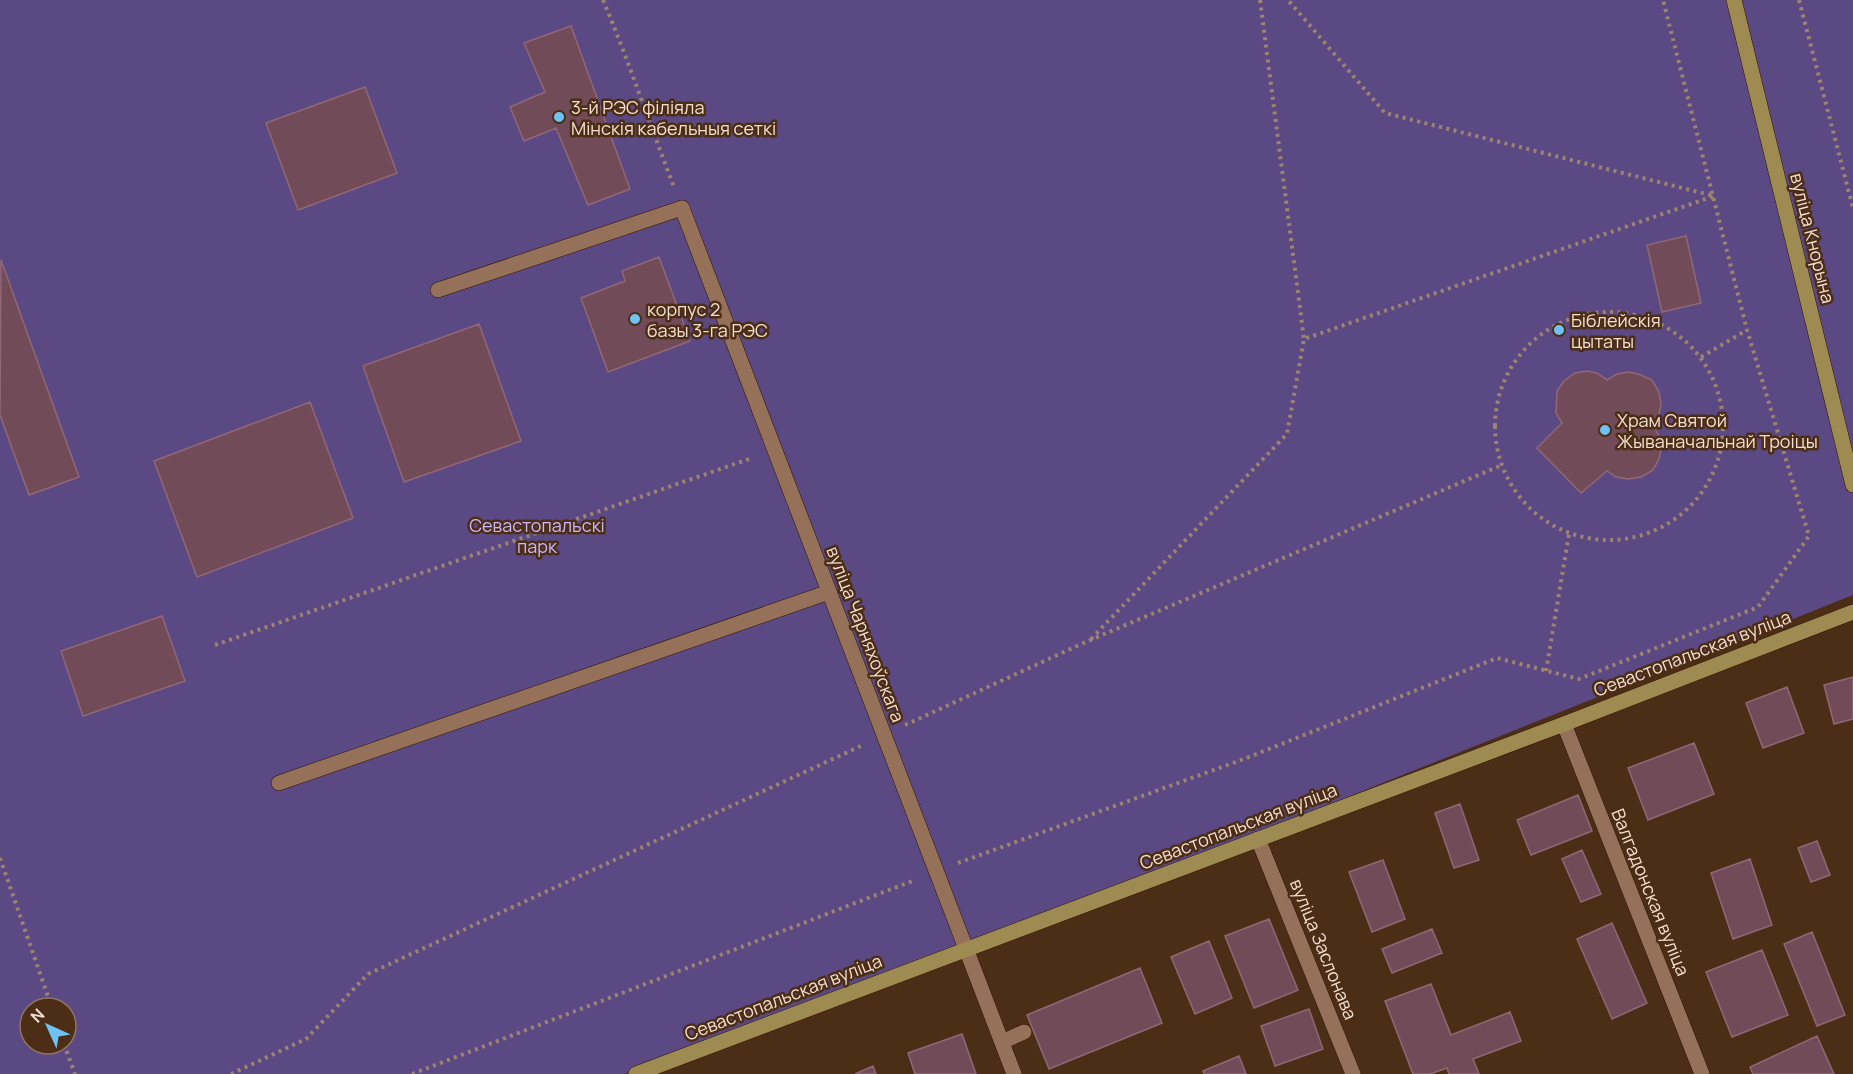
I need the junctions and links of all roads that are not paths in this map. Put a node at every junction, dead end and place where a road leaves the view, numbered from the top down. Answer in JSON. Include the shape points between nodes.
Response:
{"nodes":[{"id":1,"x":1734,"y":0,"type":"edge"},
{"id":2,"x":438,"y":290,"type":"dead end"},
{"id":3,"x":1853,"y":485,"type":"edge"},
{"id":4,"x":829,"y":592,"type":"junction"},
{"id":5,"x":1853,"y":612,"type":"edge"},
{"id":6,"x":1564,"y":724,"type":"junction"},
{"id":7,"x":279,"y":783,"type":"dead end"},
{"id":8,"x":1258,"y":839,"type":"junction"},
{"id":9,"x":965,"y":950,"type":"junction"},
{"id":10,"x":1024,"y":1032,"type":"dead end"},
{"id":11,"x":1002,"y":1042,"type":"junction"},
{"id":12,"x":636,"y":1074,"type":"edge"},
{"id":13,"x":1014,"y":1074,"type":"edge"},
{"id":14,"x":1353,"y":1074,"type":"edge"},
{"id":15,"x":1702,"y":1074,"type":"edge"}],
"edges":[{"from":1,"to":3,"type":"street","name":"вуліца Кнорына"},
{"from":2,"to":4,"type":"street","name":"вуліца Чарняхоўскага","via":[[682,208]]},
{"from":4,"to":7,"type":"street"},
{"from":4,"to":9,"type":"street","name":"вуліца Чарняхоўскага"},
{"from":5,"to":6,"type":"street","name":"Севастопальская вуліца"},
{"from":6,"to":8,"type":"street","name":"Севастопальская вуліца"},
{"from":6,"to":15,"type":"street","name":"Валгадонская вуліца"},
{"from":8,"to":9,"type":"street","name":"Севастопальская вуліца"},
{"from":8,"to":14,"type":"street","name":"вуліца Заслонава"},
{"from":9,"to":11,"type":"street","name":"вуліца Чарняхоўскага"},
{"from":9,"to":12,"type":"street","name":"Севастопальская вуліца"},
{"from":10,"to":11,"type":"street"},
{"from":11,"to":13,"type":"street","name":"вуліца Чарняхоўскага"}]}
